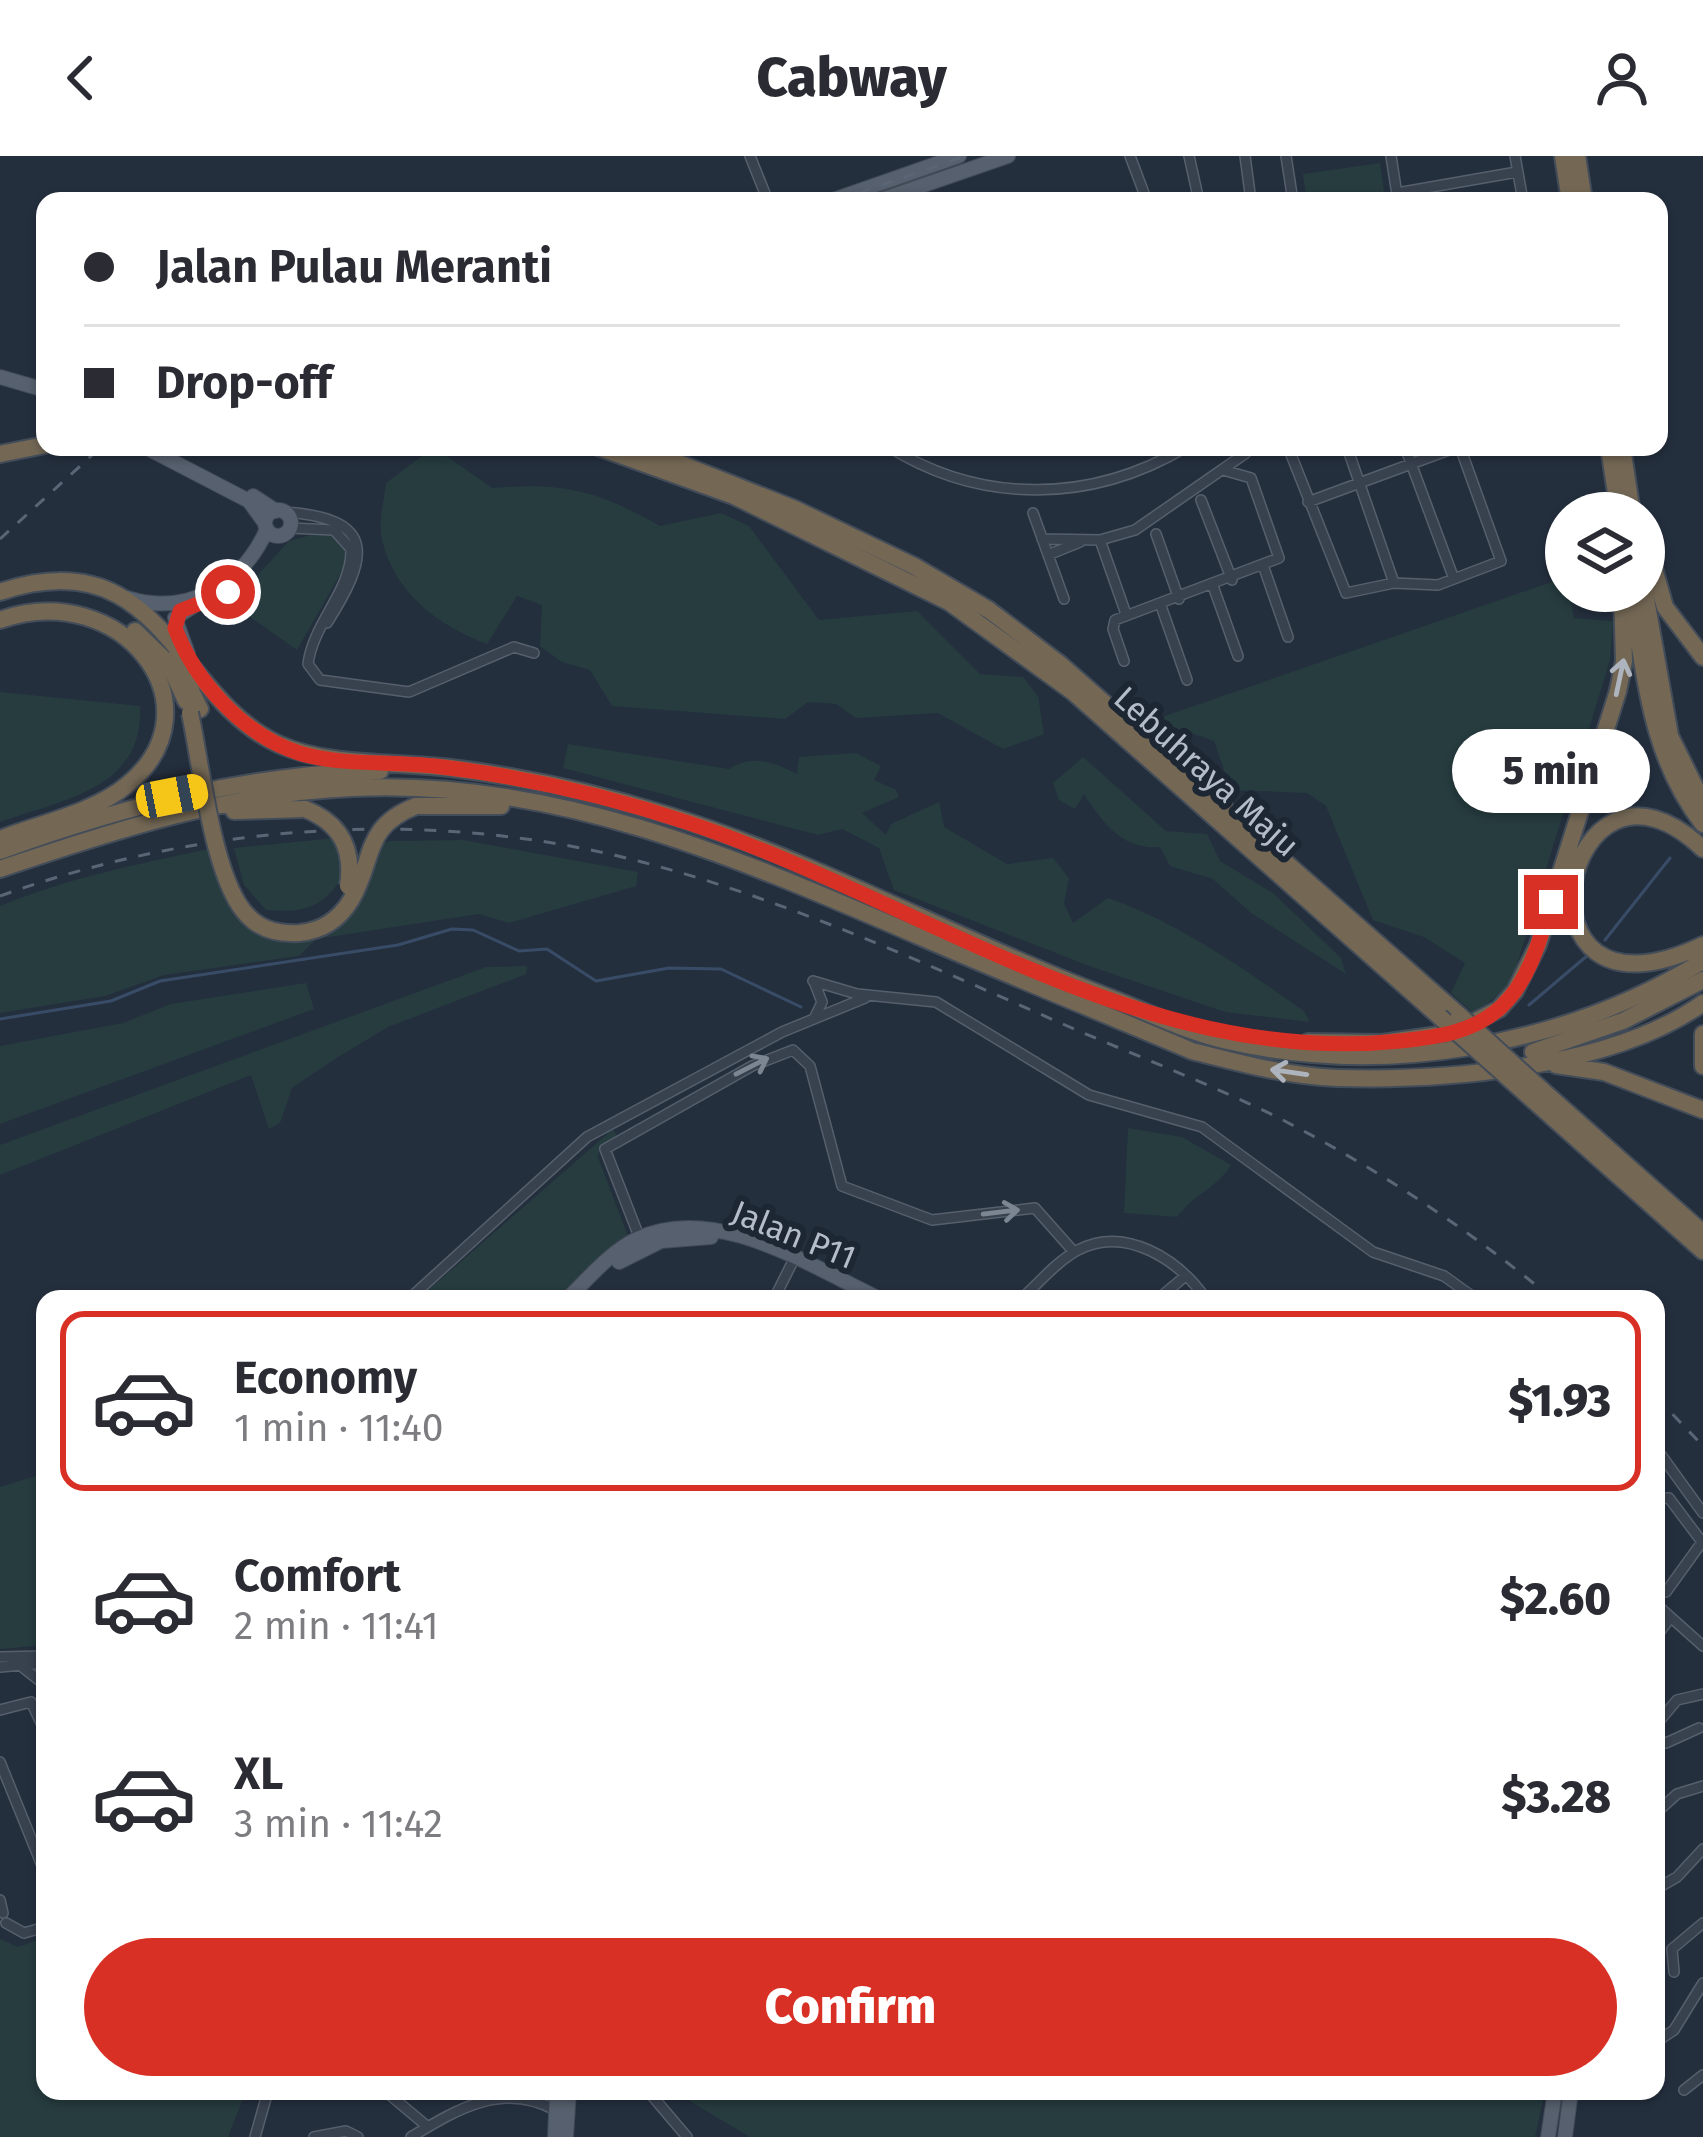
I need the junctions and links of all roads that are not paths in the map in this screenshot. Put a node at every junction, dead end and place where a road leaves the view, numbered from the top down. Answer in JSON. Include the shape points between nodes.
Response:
{"nodes":[{"id":1,"x":750,"y":156,"type":"edge"},
{"id":2,"x":958,"y":156,"type":"edge"},
{"id":3,"x":1008,"y":156,"type":"edge"},
{"id":4,"x":1130,"y":156,"type":"edge"},
{"id":5,"x":1190,"y":156,"type":"edge"},
{"id":6,"x":1244,"y":156,"type":"edge"},
{"id":7,"x":1286,"y":156,"type":"edge"},
{"id":8,"x":1391,"y":156,"type":"edge"},
{"id":9,"x":1515,"y":156,"type":"edge"},
{"id":10,"x":1563,"y":156,"type":"edge"},
{"id":11,"x":1581,"y":156,"type":"edge"},
{"id":12,"x":1517,"y":172,"type":"junction"},
{"id":13,"x":1456,"y":185,"type":"junction"},
{"id":14,"x":764,"y":192,"type":"edge"},
{"id":15,"x":856,"y":192,"type":"edge"},
{"id":16,"x":904,"y":192,"type":"edge"},
{"id":17,"x":1144,"y":192,"type":"edge"},
{"id":18,"x":1196,"y":192,"type":"edge"},
{"id":19,"x":1250,"y":192,"type":"edge"},
{"id":20,"x":1292,"y":192,"type":"edge"},
{"id":21,"x":1396,"y":192,"type":"edge"},
{"id":22,"x":1422,"y":192,"type":"edge"},
{"id":23,"x":1457,"y":192,"type":"edge"},
{"id":24,"x":1521,"y":192,"type":"edge"},
{"id":25,"x":1569,"y":192,"type":"edge"},
{"id":26,"x":1586,"y":192,"type":"edge"},
{"id":27,"x":0,"y":373,"type":"edge"},
{"id":28,"x":36,"y":383,"type":"edge"},
{"id":29,"x":36,"y":436,"type":"edge"},
{"id":30,"x":0,"y":443,"type":"edge"},
{"id":31,"x":36,"y":448,"type":"edge"},
{"id":32,"x":0,"y":454,"type":"edge"},
{"id":33,"x":162,"y":456,"type":"edge"},
{"id":34,"x":172,"y":456,"type":"edge"},
{"id":35,"x":623,"y":456,"type":"edge"},
{"id":36,"x":661,"y":456,"type":"edge"},
{"id":37,"x":907,"y":456,"type":"edge"},
{"id":38,"x":1168,"y":456,"type":"edge"},
{"id":39,"x":1242,"y":456,"type":"edge"},
{"id":40,"x":1291,"y":456,"type":"edge"},
{"id":41,"x":1350,"y":456,"type":"edge"},
{"id":42,"x":1408,"y":456,"type":"edge"},
{"id":43,"x":1432,"y":456,"type":"edge"},
{"id":44,"x":1461,"y":456,"type":"edge"},
{"id":45,"x":1610,"y":456,"type":"edge"},
{"id":46,"x":1623,"y":456,"type":"edge"},
{"id":47,"x":1411,"y":463,"type":"junction"},
{"id":48,"x":1223,"y":470,"type":"junction"},
{"id":49,"x":1360,"y":481,"type":"junction"},
{"id":50,"x":1616,"y":492,"type":"edge"},
{"id":51,"x":1629,"y":492,"type":"edge"},
{"id":52,"x":1202,"y":500,"type":"dead end"},
{"id":53,"x":1309,"y":502,"type":"junction"},
{"id":54,"x":1033,"y":513,"type":"dead end"},
{"id":55,"x":276,"y":523,"type":"junction"},
{"id":56,"x":1156,"y":534,"type":"dead end"},
{"id":57,"x":1042,"y":539,"type":"junction"},
{"id":58,"x":1085,"y":539,"type":"junction"},
{"id":59,"x":1100,"y":541,"type":"junction"},
{"id":60,"x":1048,"y":556,"type":"junction"},
{"id":61,"x":1264,"y":568,"type":"junction"},
{"id":62,"x":1454,"y":579,"type":"junction"},
{"id":63,"x":1232,"y":580,"type":"junction"},
{"id":64,"x":1394,"y":584,"type":"junction"},
{"id":65,"x":1213,"y":586,"type":"junction"},
{"id":66,"x":100,"y":589,"type":"junction"},
{"id":67,"x":0,"y":596,"type":"edge"},
{"id":68,"x":1064,"y":599,"type":"dead end"},
{"id":69,"x":1179,"y":599,"type":"junction"},
{"id":70,"x":1161,"y":606,"type":"junction"},
{"id":71,"x":1665,"y":607,"type":"edge"},
{"id":72,"x":1626,"y":612,"type":"edge"},
{"id":73,"x":1631,"y":612,"type":"edge"},
{"id":74,"x":1648,"y":612,"type":"edge"},
{"id":75,"x":1126,"y":614,"type":"junction"},
{"id":76,"x":0,"y":615,"type":"edge"},
{"id":77,"x":1288,"y":637,"type":"dead end"},
{"id":78,"x":534,"y":653,"type":"dead end"},
{"id":79,"x":1238,"y":656,"type":"dead end"},
{"id":80,"x":1703,"y":657,"type":"edge"},
{"id":81,"x":1124,"y":661,"type":"dead end"},
{"id":82,"x":196,"y":668,"type":"junction"},
{"id":83,"x":1187,"y":680,"type":"dead end"},
{"id":84,"x":195,"y":711,"type":"junction"},
{"id":85,"x":1674,"y":752,"type":"junction"},
{"id":86,"x":458,"y":769,"type":"junction"},
{"id":87,"x":1675,"y":784,"type":"junction"},
{"id":88,"x":1703,"y":787,"type":"edge"},
{"id":89,"x":1703,"y":802,"type":"edge"},
{"id":90,"x":1703,"y":824,"type":"edge"},
{"id":91,"x":639,"y":825,"type":"junction"},
{"id":92,"x":1703,"y":835,"type":"edge"},
{"id":93,"x":102,"y":837,"type":"junction"},
{"id":94,"x":0,"y":839,"type":"edge"},
{"id":95,"x":1703,"y":849,"type":"edge"},
{"id":96,"x":0,"y":851,"type":"edge"},
{"id":97,"x":0,"y":869,"type":"edge"},
{"id":98,"x":1703,"y":947,"type":"edge"},
{"id":99,"x":1703,"y":961,"type":"edge"},
{"id":100,"x":1703,"y":980,"type":"edge"},
{"id":101,"x":837,"y":989,"type":"junction"},
{"id":102,"x":871,"y":995,"type":"junction"},
{"id":103,"x":1703,"y":1004,"type":"edge"},
{"id":104,"x":1449,"y":1016,"type":"junction"},
{"id":105,"x":815,"y":1017,"type":"junction"},
{"id":106,"x":1159,"y":1018,"type":"junction"},
{"id":107,"x":1703,"y":1034,"type":"edge"},
{"id":108,"x":1382,"y":1042,"type":"junction"},
{"id":109,"x":1703,"y":1066,"type":"edge"},
{"id":110,"x":1405,"y":1076,"type":"junction"},
{"id":111,"x":1336,"y":1078,"type":"junction"},
{"id":112,"x":1538,"y":1095,"type":"junction"},
{"id":113,"x":1703,"y":1110,"type":"edge"},
{"id":114,"x":1703,"y":1233,"type":"edge"},
{"id":115,"x":642,"y":1242,"type":"junction"},
{"id":116,"x":1146,"y":1250,"type":"junction"},
{"id":117,"x":1703,"y":1251,"type":"edge"},
{"id":118,"x":1074,"y":1252,"type":"junction"},
{"id":119,"x":792,"y":1263,"type":"junction"},
{"id":120,"x":1183,"y":1278,"type":"junction"},
{"id":121,"x":419,"y":1290,"type":"edge"},
{"id":122,"x":579,"y":1290,"type":"edge"},
{"id":123,"x":588,"y":1290,"type":"edge"},
{"id":124,"x":778,"y":1290,"type":"edge"},
{"id":125,"x":843,"y":1290,"type":"edge"},
{"id":126,"x":858,"y":1290,"type":"edge"},
{"id":127,"x":1031,"y":1290,"type":"edge"},
{"id":128,"x":1169,"y":1290,"type":"edge"},
{"id":129,"x":1194,"y":1290,"type":"edge"},
{"id":130,"x":1196,"y":1290,"type":"edge"},
{"id":131,"x":1463,"y":1290,"type":"edge"},
{"id":132,"x":1665,"y":1460,"type":"edge"},
{"id":133,"x":1665,"y":1498,"type":"edge"},
{"id":134,"x":1703,"y":1513,"type":"edge"},
{"id":135,"x":1666,"y":1592,"type":"dead end"},
{"id":136,"x":1665,"y":1614,"type":"edge"},
{"id":137,"x":1670,"y":1618,"type":"junction"},
{"id":138,"x":1665,"y":1625,"type":"edge"},
{"id":139,"x":1702,"y":1643,"type":"edge"},
{"id":140,"x":36,"y":1660,"type":"edge"},
{"id":141,"x":0,"y":1662,"type":"edge"},
{"id":142,"x":36,"y":1662,"type":"edge"},
{"id":143,"x":20,"y":1666,"type":"junction"},
{"id":144,"x":36,"y":1678,"type":"edge"},
{"id":145,"x":1703,"y":1694,"type":"edge"},
{"id":146,"x":0,"y":1710,"type":"edge"},
{"id":147,"x":36,"y":1712,"type":"edge"},
{"id":148,"x":1665,"y":1715,"type":"edge"},
{"id":149,"x":1700,"y":1728,"type":"dead end"},
{"id":150,"x":1665,"y":1743,"type":"edge"},
{"id":151,"x":0,"y":1762,"type":"edge"},
{"id":152,"x":1703,"y":1786,"type":"edge"},
{"id":153,"x":1665,"y":1806,"type":"edge"},
{"id":154,"x":1703,"y":1849,"type":"edge"},
{"id":155,"x":36,"y":1851,"type":"edge"},
{"id":156,"x":1665,"y":1883,"type":"edge"},
{"id":157,"x":0,"y":1900,"type":"edge"},
{"id":158,"x":2,"y":1918,"type":"edge"},
{"id":159,"x":1703,"y":1923,"type":"edge"},
{"id":160,"x":36,"y":1930,"type":"edge"},
{"id":161,"x":1674,"y":1972,"type":"dead end"},
{"id":162,"x":1703,"y":1983,"type":"edge"},
{"id":163,"x":1665,"y":2036,"type":"edge"},
{"id":164,"x":1703,"y":2075,"type":"edge"},
{"id":165,"x":1684,"y":2090,"type":"dead end"},
{"id":166,"x":265,"y":2100,"type":"edge"},
{"id":167,"x":396,"y":2100,"type":"edge"},
{"id":168,"x":477,"y":2100,"type":"edge"},
{"id":169,"x":486,"y":2100,"type":"edge"},
{"id":170,"x":554,"y":2100,"type":"edge"},
{"id":171,"x":568,"y":2100,"type":"edge"},
{"id":172,"x":655,"y":2100,"type":"edge"},
{"id":173,"x":1554,"y":2100,"type":"edge"},
{"id":174,"x":1570,"y":2100,"type":"edge"},
{"id":175,"x":551,"y":2110,"type":"junction"},
{"id":176,"x":428,"y":2127,"type":"junction"},
{"id":177,"x":682,"y":2135,"type":"edge"},
{"id":178,"x":255,"y":2137,"type":"edge"},
{"id":179,"x":314,"y":2137,"type":"edge"},
{"id":180,"x":358,"y":2137,"type":"edge"},
{"id":181,"x":411,"y":2137,"type":"edge"},
{"id":182,"x":555,"y":2137,"type":"edge"},
{"id":183,"x":566,"y":2137,"type":"edge"},
{"id":184,"x":1548,"y":2137,"type":"edge"},
{"id":185,"x":1565,"y":2137,"type":"edge"}],
"edges":[{"from":1,"to":14,"type":"street"},
{"from":2,"to":15,"type":"main road"},
{"from":3,"to":16,"type":"main road"},
{"from":4,"to":17,"type":"street"},
{"from":5,"to":18,"type":"street"},
{"from":6,"to":19,"type":"street"},
{"from":7,"to":20,"type":"street"},
{"from":8,"to":21,"type":"street"},
{"from":9,"to":12,"type":"street"},
{"from":10,"to":25,"type":"highway"},
{"from":11,"to":26,"type":"highway"},
{"from":12,"to":13,"type":"street"},
{"from":12,"to":24,"type":"street"},
{"from":13,"to":22,"type":"street"},
{"from":13,"to":23,"type":"street"},
{"from":27,"to":28,"type":"main road"},
{"from":29,"to":30,"type":"highway"},
{"from":31,"to":32,"type":"highway"},
{"from":33,"to":55,"type":"main road"},
{"from":34,"to":55,"type":"main road"},
{"from":35,"to":104,"type":"highway","name":"Lebuhraya Maju","via":[[734,496],[949,602],[1073,692]]},
{"from":36,"to":104,"type":"highway","name":"Lebuhraya Maju","via":[[795,509],[989,610],[1060,664]]},
{"from":37,"to":38,"type":"street","via":[[944,475],[1018,492],[1130,475]]},
{"from":39,"to":48,"type":"street"},
{"from":40,"to":53,"type":"street"},
{"from":41,"to":49,"type":"street"},
{"from":42,"to":47,"type":"street"},
{"from":43,"to":47,"type":"street"},
{"from":44,"to":62,"type":"street","via":[[1501,562]]},
{"from":45,"to":50,"type":"highway"},
{"from":46,"to":51,"type":"highway"},
{"from":47,"to":49,"type":"street"},
{"from":47,"to":62,"type":"street"},
{"from":48,"to":59,"type":"street","via":[[1147,524]]},
{"from":48,"to":61,"type":"street","via":[[1251,478],[1280,558]]},
{"from":49,"to":53,"type":"street"},
{"from":49,"to":64,"type":"street"},
{"from":52,"to":63,"type":"street"},
{"from":53,"to":64,"type":"street","via":[[1341,591]]},
{"from":54,"to":57,"type":"street"},
{"from":55,"to":66,"type":"main road","via":[[251,560],[212,591],[155,604]]},
{"from":55,"to":78,"type":"street","via":[[334,530],[351,549],[310,649],[310,673],[320,680],[400,693],[514,647]]},
{"from":55,"to":82,"type":"main road","via":[[237,587],[176,615]]},
{"from":56,"to":69,"type":"street"},
{"from":57,"to":58,"type":"street"},
{"from":57,"to":60,"type":"street"},
{"from":58,"to":59,"type":"street"},
{"from":58,"to":60,"type":"street"},
{"from":59,"to":75,"type":"street"},
{"from":60,"to":68,"type":"street"},
{"from":61,"to":63,"type":"street"},
{"from":61,"to":77,"type":"street"},
{"from":62,"to":64,"type":"street"},
{"from":63,"to":65,"type":"street"},
{"from":65,"to":69,"type":"street"},
{"from":65,"to":79,"type":"street"},
{"from":66,"to":67,"type":"highway","via":[[59,583]]},
{"from":66,"to":82,"type":"highway","via":[[139,608]]},
{"from":67,"to":84,"type":"highway","via":[[59,591],[133,615],[188,674]]},
{"from":69,"to":70,"type":"street"},
{"from":70,"to":75,"type":"street"},
{"from":70,"to":83,"type":"street"},
{"from":71,"to":80,"type":"highway"},
{"from":108,"to":72,"type":"highway","one_way":true,"via":[[1466,1029],[1499,1010],[1527,972],[1618,691]]},
{"from":73,"to":87,"type":"highway","via":[[1656,738]]},
{"from":74,"to":85,"type":"highway"},
{"from":75,"to":81,"type":"street","via":[[1113,626]]},
{"from":76,"to":84,"type":"highway","via":[[68,602],[118,619],[169,664]]},
{"from":76,"to":94,"type":"highway","via":[[60,610],[116,627],[153,668],[162,716],[157,742],[128,784]]},
{"from":82,"to":86,"type":"highway","via":[[242,722],[300,753]]},
{"from":84,"to":91,"type":"highway","bridge":true,"via":[[231,890],[261,927],[293,934],[326,927],[353,897],[370,845],[416,806],[538,808]]},
{"from":84,"to":93,"type":"highway","bridge":true,"via":[[237,882],[256,912],[290,926],[323,918],[349,885],[349,851],[339,831],[305,809],[204,814]]},
{"from":85,"to":88,"type":"highway"},
{"from":85,"to":89,"type":"highway"},
{"from":86,"to":96,"type":"highway","via":[[244,782],[172,796]]},
{"from":86,"to":106,"type":"highway","via":[[563,787],[696,825]]},
{"from":87,"to":90,"type":"highway"},
{"from":87,"to":92,"type":"highway"},
{"from":91,"to":93,"type":"highway","via":[[497,795],[355,788],[203,807]]},
{"from":111,"to":91,"type":"highway","one_way":true,"via":[[1192,1051]]},
{"from":93,"to":97,"type":"highway"},
{"from":95,"to":98,"type":"highway","via":[[1663,821],[1615,824],[1577,859],[1570,894],[1581,932],[1615,960],[1653,965]]},
{"from":98,"to":108,"type":"highway","via":[[1617,995],[1557,1017],[1446,1042]]},
{"from":99,"to":106,"type":"highway","via":[[1550,1029],[1418,1054],[1271,1049]]},
{"from":100,"to":110,"type":"highway","via":[[1586,1036]]},
{"from":101,"to":102,"type":"street"},
{"from":101,"to":105,"type":"street"},
{"from":101,"to":105,"type":"street","via":[[812,981],[822,997]]},
{"from":102,"to":105,"type":"street"},
{"from":102,"to":131,"type":"street","via":[[936,1002],[1089,1095],[1202,1127],[1373,1252]]},
{"from":103,"to":110,"type":"highway","via":[[1625,1043],[1449,1076]]},
{"from":104,"to":112,"type":"highway","name":"Lebuhraya Maju","bridge":true},
{"from":105,"to":121,"type":"street","via":[[587,1137]]},
{"from":106,"to":108,"type":"highway","via":[[1300,1042]]},
{"from":107,"to":109,"type":"highway"},
{"from":110,"to":111,"type":"highway"},
{"from":111,"to":113,"type":"highway","via":[[1434,1086],[1581,1066]]},
{"from":112,"to":114,"type":"highway","name":"Lebuhraya Maju"},
{"from":112,"to":117,"type":"highway","name":"Lebuhraya Maju"},
{"from":115,"to":118,"type":"street","one_way":true,"via":[[603,1152],[793,1050],[810,1066],[842,1186],[932,1220],[1035,1208]]},
{"from":115,"to":119,"type":"main road","name":"Jalan P11","via":[[709,1237]]},
{"from":115,"to":122,"type":"main road"},
{"from":115,"to":123,"type":"main road","name":"Jalan P11"},
{"from":116,"to":118,"type":"street","via":[[1110,1241]]},
{"from":116,"to":120,"type":"street"},
{"from":116,"to":130,"type":"street","via":[[1180,1268]]},
{"from":118,"to":127,"type":"street"},
{"from":119,"to":124,"type":"street"},
{"from":119,"to":125,"type":"main road","name":"Jalan P11"},
{"from":119,"to":126,"type":"main road","name":"Jalan P11"},
{"from":120,"to":128,"type":"street"},
{"from":120,"to":129,"type":"street"},
{"from":132,"to":134,"type":"street"},
{"from":133,"to":135,"type":"street","via":[[1702,1545]]},
{"from":136,"to":137,"type":"street"},
{"from":137,"to":138,"type":"street"},
{"from":137,"to":139,"type":"street"},
{"from":140,"to":141,"type":"street"},
{"from":141,"to":143,"type":"street"},
{"from":142,"to":143,"type":"street"},
{"from":143,"to":144,"type":"street"},
{"from":145,"to":148,"type":"street","via":[[1678,1700]]},
{"from":146,"to":147,"type":"street","via":[[31,1702]]},
{"from":149,"to":150,"type":"street"},
{"from":151,"to":155,"type":"street"},
{"from":152,"to":153,"type":"street"},
{"from":154,"to":156,"type":"street"},
{"from":157,"to":158,"type":"street"},
{"from":158,"to":160,"type":"street","via":[[24,1933]]},
{"from":159,"to":161,"type":"street","via":[[1672,1949]]},
{"from":162,"to":163,"type":"street"},
{"from":164,"to":165,"type":"street"},
{"from":166,"to":178,"type":"street"},
{"from":167,"to":176,"type":"street"},
{"from":168,"to":176,"type":"street"},
{"from":169,"to":175,"type":"street"},
{"from":170,"to":175,"type":"main road"},
{"from":171,"to":183,"type":"main road"},
{"from":172,"to":177,"type":"street"},
{"from":173,"to":184,"type":"main road"},
{"from":174,"to":185,"type":"main road"},
{"from":175,"to":182,"type":"main road"},
{"from":176,"to":181,"type":"street"},
{"from":179,"to":180,"type":"street"}]}
